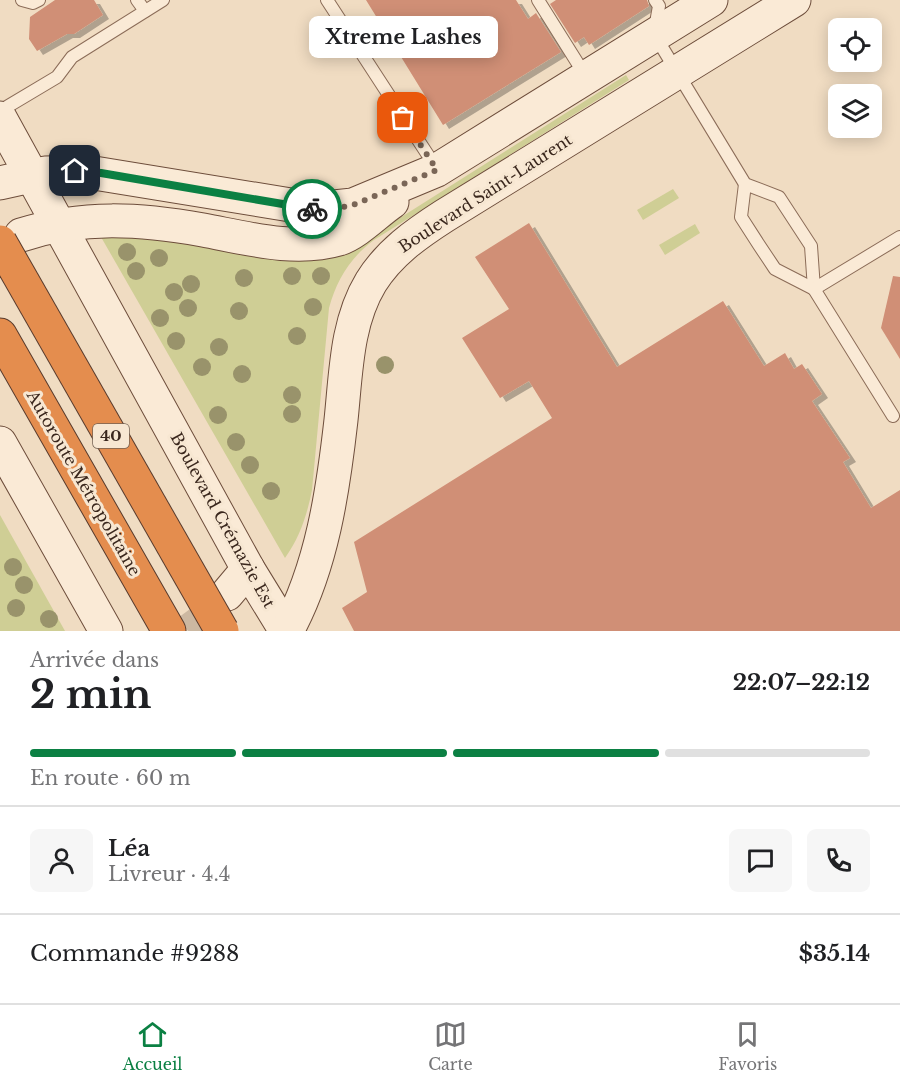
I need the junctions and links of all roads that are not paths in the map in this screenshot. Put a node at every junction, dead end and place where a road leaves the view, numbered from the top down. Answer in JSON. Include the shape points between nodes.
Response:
{"nodes":[{"id":1,"x":22,"y":0,"type":"edge"},
{"id":2,"x":39,"y":0,"type":"edge"},
{"id":3,"x":138,"y":0,"type":"edge"},
{"id":4,"x":163,"y":0,"type":"edge"},
{"id":5,"x":327,"y":0,"type":"edge"},
{"id":6,"x":538,"y":0,"type":"edge"},
{"id":7,"x":656,"y":0,"type":"edge"},
{"id":8,"x":711,"y":0,"type":"edge"},
{"id":9,"x":794,"y":0,"type":"edge"},
{"id":10,"x":145,"y":11,"type":"junction"},
{"id":11,"x":654,"y":34,"type":"junction"},
{"id":12,"x":678,"y":72,"type":"junction"},
{"id":13,"x":586,"y":77,"type":"junction"},
{"id":14,"x":0,"y":111,"type":"edge"},
{"id":15,"x":0,"y":118,"type":"edge"},
{"id":16,"x":437,"y":170,"type":"junction"},
{"id":17,"x":31,"y":175,"type":"junction"},
{"id":18,"x":0,"y":183,"type":"edge"},
{"id":19,"x":745,"y":184,"type":"junction"},
{"id":20,"x":57,"y":225,"type":"junction"},
{"id":21,"x":900,"y":237,"type":"edge"},
{"id":22,"x":11,"y":238,"type":"edge"},
{"id":23,"x":814,"y":289,"type":"junction"},
{"id":24,"x":0,"y":335,"type":"edge"},
{"id":25,"x":893,"y":416,"type":"dead end"},
{"id":26,"x":0,"y":443,"type":"edge"},
{"id":27,"x":248,"y":569,"type":"junction"},
{"id":28,"x":227,"y":594,"type":"tunnel mouth"},
{"id":29,"x":106,"y":631,"type":"edge"},
{"id":30,"x":169,"y":631,"type":"edge"},
{"id":31,"x":222,"y":631,"type":"edge"},
{"id":32,"x":286,"y":631,"type":"edge"}],
"edges":[{"from":1,"to":2,"type":"lane"},
{"from":3,"to":10,"type":"lane"},
{"from":4,"to":10,"type":"lane"},
{"from":5,"to":16,"type":"lane"},
{"from":6,"to":13,"type":"lane"},
{"from":7,"to":11,"type":"lane","via":[[659,6]]},
{"from":8,"to":11,"type":"main road"},
{"from":9,"to":12,"type":"main road","name":"Boulevard Saint-Laurent"},
{"from":10,"to":14,"type":"lane","via":[[72,57],[57,77]]},
{"from":11,"to":12,"type":"lane"},
{"from":11,"to":13,"type":"main road"},
{"from":12,"to":19,"type":"lane"},
{"from":12,"to":32,"type":"main road","name":"Boulevard Saint-Laurent","via":[[415,235],[381,266],[354,322],[327,510],[313,572]]},
{"from":13,"to":16,"type":"main road"},
{"from":15,"to":17,"type":"main road","name":"Boulevard Crémazie Est"},
{"from":16,"to":17,"type":"main road","via":[[372,199],[324,210],[101,173]]},
{"from":16,"to":20,"type":"main road","via":[[342,238],[328,241],[271,242],[118,219]]},
{"from":17,"to":18,"type":"main road"},
{"from":17,"to":20,"type":"main road","name":"Boulevard Crémazie Est"},
{"from":19,"to":23,"type":"lane","via":[[779,197],[788,210],[811,246]]},
{"from":19,"to":23,"type":"lane","via":[[741,217],[759,245],[775,269]]},
{"from":20,"to":22,"type":"main road"},
{"from":20,"to":27,"type":"main road","name":"Boulevard Crémazie Est"},
{"from":21,"to":23,"type":"lane"},
{"from":22,"to":31,"type":"highway","number":"40","bridge":true},
{"from":23,"to":25,"type":"lane"},
{"from":24,"to":30,"type":"highway","name":"Autoroute Métropolitaine"},
{"from":26,"to":29,"type":"main road"},
{"from":27,"to":28,"type":"main road"},
{"from":27,"to":32,"type":"main road","name":"Boulevard Crémazie Est"}]}
